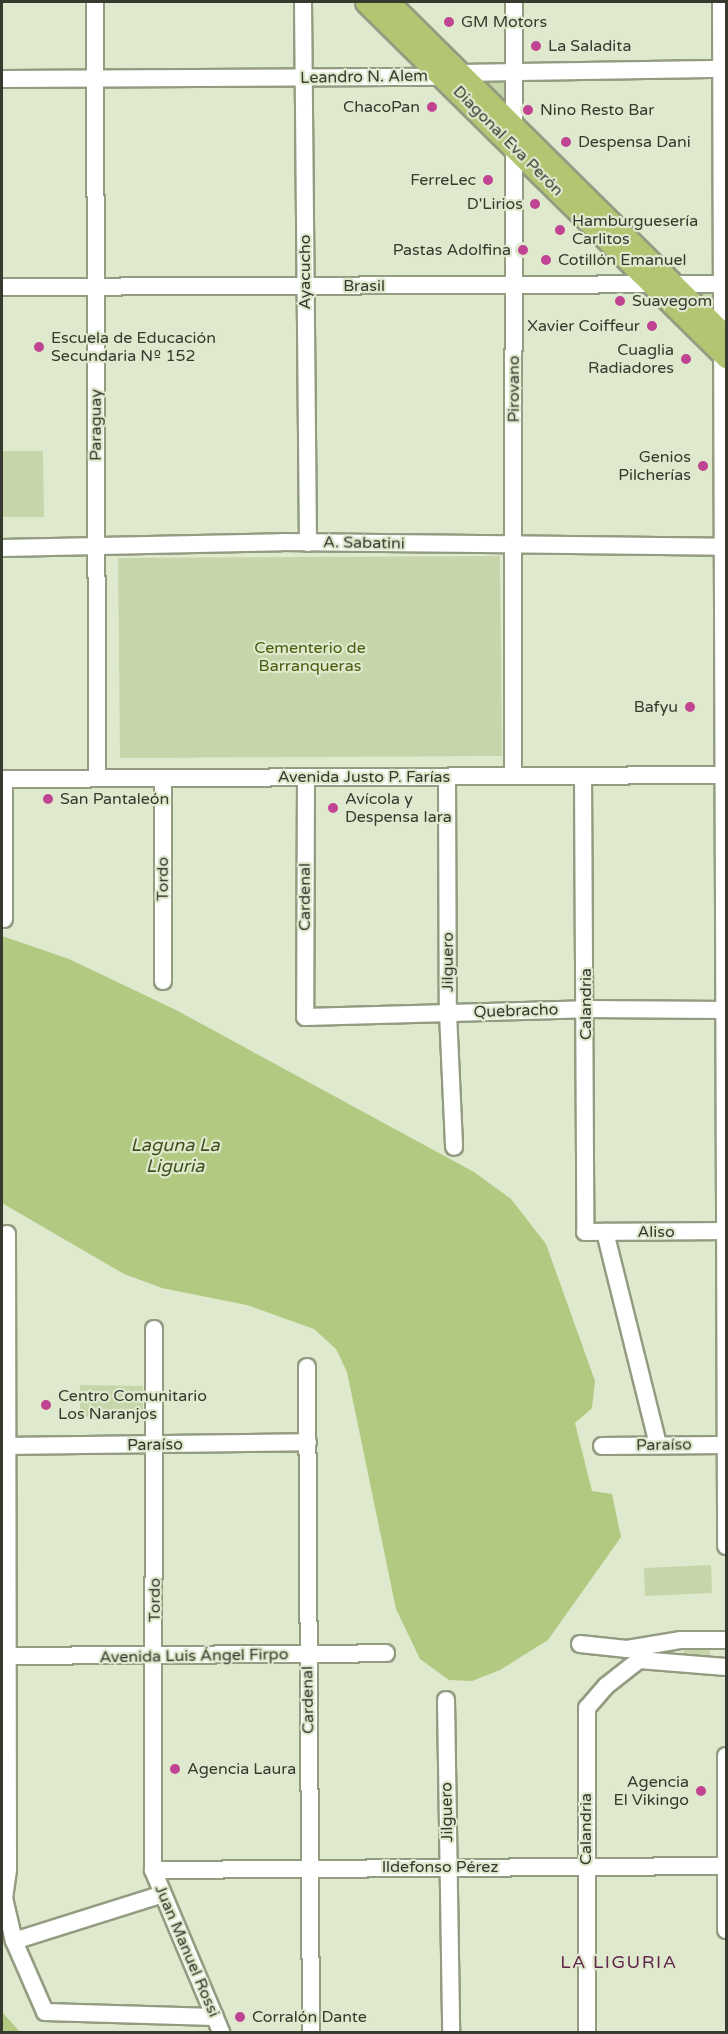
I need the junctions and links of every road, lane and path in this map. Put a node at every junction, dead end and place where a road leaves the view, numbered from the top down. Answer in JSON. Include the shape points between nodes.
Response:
{"nodes":[{"id":1,"x":95,"y":2,"type":"edge"},
{"id":2,"x":303,"y":2,"type":"edge"},
{"id":3,"x":366,"y":2,"type":"edge"},
{"id":4,"x":388,"y":2,"type":"edge"},
{"id":5,"x":514,"y":2,"type":"edge"},
{"id":6,"x":721,"y":2,"type":"edge"},
{"id":7,"x":724,"y":69,"type":"edge"},
{"id":8,"x":514,"y":72,"type":"junction"},
{"id":9,"x":452,"y":75,"type":"junction"},
{"id":10,"x":305,"y":78,"type":"junction"},
{"id":11,"x":95,"y":79,"type":"junction"},
{"id":12,"x":2,"y":80,"type":"edge"},
{"id":13,"x":513,"y":123,"type":"junction"},
{"id":14,"x":512,"y":146,"type":"junction"},
{"id":15,"x":724,"y":284,"type":"edge"},
{"id":16,"x":514,"y":285,"type":"junction"},
{"id":17,"x":664,"y":285,"type":"junction"},
{"id":18,"x":96,"y":286,"type":"junction"},
{"id":19,"x":305,"y":286,"type":"junction"},
{"id":20,"x":2,"y":287,"type":"edge"},
{"id":21,"x":725,"y":345,"type":"edge"},
{"id":22,"x":308,"y":543,"type":"junction"},
{"id":23,"x":513,"y":545,"type":"junction"},
{"id":24,"x":96,"y":546,"type":"junction"},
{"id":25,"x":725,"y":547,"type":"edge"},
{"id":26,"x":2,"y":548,"type":"edge"},
{"id":27,"x":726,"y":775,"type":"edge"},
{"id":28,"x":513,"y":776,"type":"junction"},
{"id":29,"x":583,"y":776,"type":"junction"},
{"id":30,"x":97,"y":777,"type":"junction"},
{"id":31,"x":306,"y":777,"type":"junction"},
{"id":32,"x":447,"y":777,"type":"junction"},
{"id":33,"x":163,"y":778,"type":"junction"},
{"id":34,"x":3,"y":779,"type":"edge"},
{"id":35,"x":4,"y":920,"type":"dead end"},
{"id":36,"x":163,"y":981,"type":"dead end"},
{"id":37,"x":586,"y":1009,"type":"junction"},
{"id":38,"x":725,"y":1010,"type":"edge"},
{"id":39,"x":448,"y":1013,"type":"junction"},
{"id":40,"x":305,"y":1017,"type":"joint"},
{"id":41,"x":454,"y":1147,"type":"dead end"},
{"id":42,"x":585,"y":1232,"type":"joint"},
{"id":43,"x":605,"y":1232,"type":"junction"},
{"id":44,"x":725,"y":1232,"type":"edge"},
{"id":45,"x":7,"y":1234,"type":"dead end"},
{"id":46,"x":154,"y":1329,"type":"dead end"},
{"id":47,"x":307,"y":1367,"type":"dead end"},
{"id":48,"x":308,"y":1442,"type":"junction"},
{"id":49,"x":155,"y":1445,"type":"junction"},
{"id":50,"x":658,"y":1445,"type":"junction"},
{"id":51,"x":726,"y":1445,"type":"edge"},
{"id":52,"x":5,"y":1446,"type":"edge"},
{"id":53,"x":602,"y":1446,"type":"dead end"},
{"id":54,"x":726,"y":1546,"type":"edge"},
{"id":55,"x":726,"y":1640,"type":"edge"},
{"id":56,"x":580,"y":1644,"type":"dead end"},
{"id":57,"x":386,"y":1653,"type":"dead end"},
{"id":58,"x":308,"y":1654,"type":"junction"},
{"id":59,"x":639,"y":1654,"type":"junction"},
{"id":60,"x":4,"y":1656,"type":"edge"},
{"id":61,"x":155,"y":1657,"type":"junction"},
{"id":62,"x":726,"y":1667,"type":"edge"},
{"id":63,"x":446,"y":1700,"type":"dead end"},
{"id":64,"x":726,"y":1756,"type":"edge"},
{"id":65,"x":726,"y":1866,"type":"edge"},
{"id":66,"x":310,"y":1867,"type":"junction"},
{"id":67,"x":448,"y":1867,"type":"junction"},
{"id":68,"x":586,"y":1868,"type":"junction"},
{"id":69,"x":153,"y":1870,"type":"junction"},
{"id":70,"x":160,"y":1895,"type":"junction"},
{"id":71,"x":726,"y":1930,"type":"edge"},
{"id":72,"x":14,"y":1941,"type":"junction"},
{"id":73,"x":218,"y":2025,"type":"edge"},
{"id":74,"x":311,"y":2032,"type":"edge"},
{"id":75,"x":451,"y":2032,"type":"edge"},
{"id":76,"x":587,"y":2032,"type":"edge"}],
"edges":[{"from":1,"to":11,"type":"street","name":"Paraguay"},
{"from":2,"to":10,"type":"street","name":"Ayacucho"},
{"from":3,"to":9,"type":"main road","name":"Diagonal Eva Perón"},
{"from":4,"to":9,"type":"main road","name":"Diagonal Eva Perón"},
{"from":5,"to":8,"type":"street","name":"Pirovano"},
{"from":6,"to":7,"type":"street"},
{"from":7,"to":8,"type":"street","name":"Leandro N. Alem"},
{"from":7,"to":15,"type":"street"},
{"from":8,"to":9,"type":"street","name":"Leandro N. Alem"},
{"from":8,"to":13,"type":"street","name":"Pirovano"},
{"from":9,"to":10,"type":"street","name":"Leandro N. Alem"},
{"from":9,"to":13,"type":"main road","name":"Diagonal Eva Perón"},
{"from":9,"to":14,"type":"main road","name":"Diagonal Eva Perón"},
{"from":10,"to":11,"type":"street","name":"Leandro N. Alem"},
{"from":10,"to":19,"type":"street","name":"Ayacucho"},
{"from":11,"to":12,"type":"street","name":"Leandro N. Alem"},
{"from":11,"to":18,"type":"street","name":"Paraguay"},
{"from":13,"to":14,"type":"street","name":"Pirovano"},
{"from":13,"to":17,"type":"main road","name":"Diagonal Eva Perón"},
{"from":14,"to":16,"type":"street","name":"Pirovano"},
{"from":14,"to":17,"type":"main road","name":"Diagonal Eva Perón"},
{"from":15,"to":17,"type":"street","name":"Brasil"},
{"from":15,"to":21,"type":"street"},
{"from":16,"to":17,"type":"street","name":"Brasil"},
{"from":16,"to":19,"type":"street","name":"Brasil"},
{"from":16,"to":23,"type":"street","name":"Pirovano"},
{"from":17,"to":21,"type":"main road","name":"Diagonal Eva Perón"},
{"from":18,"to":19,"type":"street","name":"Brasil"},
{"from":18,"to":20,"type":"street","name":"Brasil"},
{"from":18,"to":24,"type":"street","name":"Paraguay"},
{"from":19,"to":22,"type":"street","name":"Ayacucho"},
{"from":21,"to":25,"type":"street"},
{"from":22,"to":23,"type":"street","name":"A. Sabatini"},
{"from":22,"to":24,"type":"street","name":"A. Sabatini"},
{"from":23,"to":25,"type":"street","name":"A. Sabatini"},
{"from":23,"to":28,"type":"street","name":"Pirovano"},
{"from":24,"to":26,"type":"street","name":"A. Sabatini"},
{"from":24,"to":30,"type":"street","name":"Paraguay"},
{"from":25,"to":27,"type":"street"},
{"from":27,"to":29,"type":"street","name":"Avenida Justo P. Farías"},
{"from":27,"to":38,"type":"street"},
{"from":28,"to":29,"type":"street","name":"Avenida Justo P. Farías"},
{"from":28,"to":32,"type":"street","name":"Avenida Justo P. Farías"},
{"from":29,"to":37,"type":"street","name":"Calandria"},
{"from":30,"to":33,"type":"street","name":"Avenida Justo P. Farías"},
{"from":30,"to":34,"type":"street","name":"Avenida Justo P. Farías"},
{"from":31,"to":32,"type":"street","name":"Avenida Justo P. Farías"},
{"from":31,"to":33,"type":"street","name":"Avenida Justo P. Farías"},
{"from":31,"to":40,"type":"street","name":"Cardenal"},
{"from":32,"to":39,"type":"street","name":"Jilguero"},
{"from":33,"to":36,"type":"street","name":"Tordo"},
{"from":34,"to":35,"type":"street"},
{"from":37,"to":38,"type":"street","name":"Quebracho"},
{"from":37,"to":39,"type":"street","name":"Quebracho"},
{"from":37,"to":42,"type":"street","name":"Calandria"},
{"from":38,"to":44,"type":"street"},
{"from":39,"to":40,"type":"street","name":"Quebracho"},
{"from":39,"to":41,"type":"street","name":"Jilguero"},
{"from":42,"to":43,"type":"street","name":"Aliso"},
{"from":43,"to":44,"type":"street","name":"Aliso"},
{"from":43,"to":50,"type":"street"},
{"from":44,"to":51,"type":"street"},
{"from":45,"to":52,"type":"street"},
{"from":46,"to":49,"type":"street","name":"Tordo"},
{"from":47,"to":48,"type":"street","name":"Cardenal"},
{"from":48,"to":49,"type":"street","name":"Paraíso"},
{"from":48,"to":58,"type":"street","name":"Cardenal"},
{"from":49,"to":52,"type":"street","name":"Paraíso"},
{"from":49,"to":61,"type":"street","name":"Tordo"},
{"from":50,"to":51,"type":"street","name":"Paraíso"},
{"from":50,"to":53,"type":"street","name":"Paraíso"},
{"from":51,"to":54,"type":"street"},
{"from":52,"to":60,"type":"street"},
{"from":55,"to":59,"type":"street","via":[[681,1640]]},
{"from":56,"to":59,"type":"street"},
{"from":57,"to":58,"type":"street","name":"Avenida Luis Ángel Firpo"},
{"from":58,"to":61,"type":"street","name":"Avenida Luis Ángel Firpo"},
{"from":58,"to":66,"type":"street","name":"Cardenal"},
{"from":59,"to":62,"type":"street"},
{"from":59,"to":68,"type":"street","name":"Calandria","via":[[587,1708]]},
{"from":60,"to":61,"type":"street","name":"Avenida Luis Ángel Firpo"},
{"from":60,"to":72,"type":"street","via":[[8,1870],[4,1898]]},
{"from":61,"to":69,"type":"street","name":"Tordo","via":[[151,1676]]},
{"from":63,"to":67,"type":"street","name":"Jilguero"},
{"from":64,"to":65,"type":"street"},
{"from":65,"to":68,"type":"street","name":"Ildefonso Pérez"},
{"from":65,"to":71,"type":"street"},
{"from":66,"to":67,"type":"street","name":"Ildefonso Pérez"},
{"from":66,"to":69,"type":"street","name":"Ildefonso Pérez"},
{"from":66,"to":74,"type":"street","name":"Cardenal"},
{"from":67,"to":68,"type":"street","name":"Ildefonso Pérez"},
{"from":67,"to":75,"type":"street","name":"Jilguero"},
{"from":68,"to":76,"type":"street","name":"Calandria"},
{"from":69,"to":70,"type":"street","name":"Juan Manuel Rossi"},
{"from":70,"to":72,"type":"street"},
{"from":70,"to":73,"type":"street","name":"Juan Manuel Rossi"},
{"from":72,"to":73,"type":"street","via":[[45,2012]]}]}
